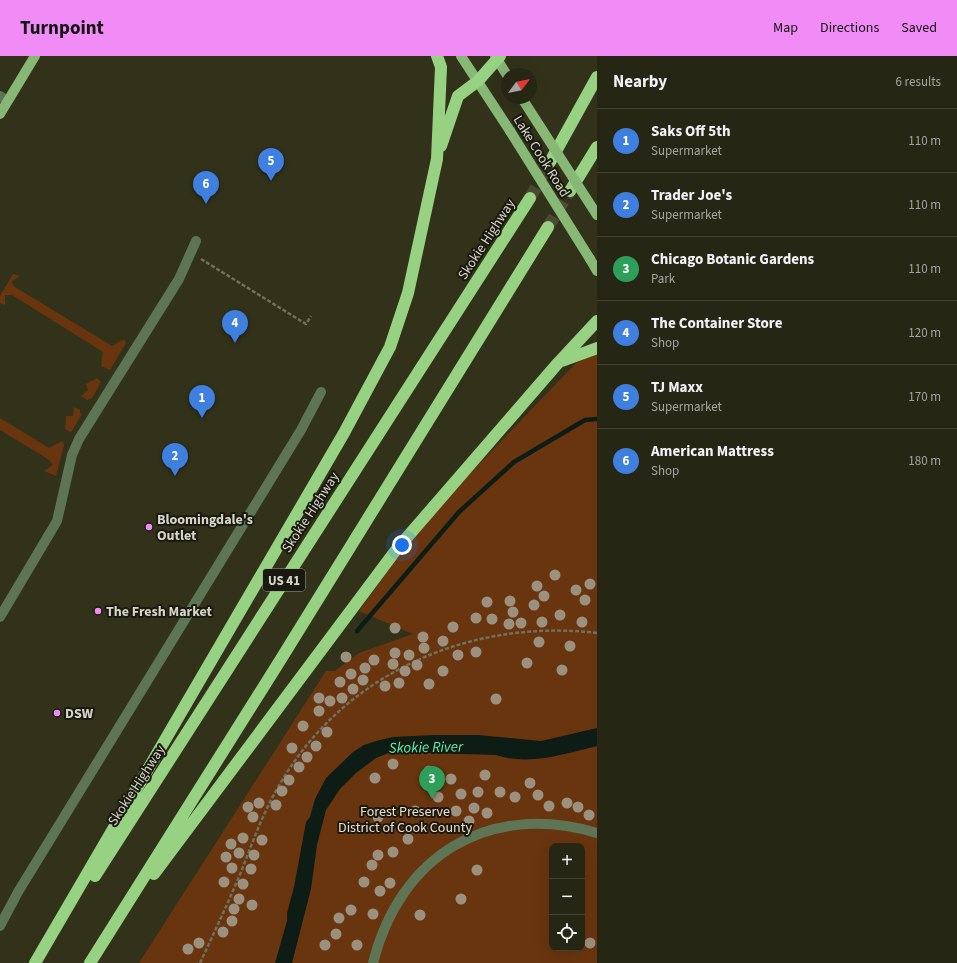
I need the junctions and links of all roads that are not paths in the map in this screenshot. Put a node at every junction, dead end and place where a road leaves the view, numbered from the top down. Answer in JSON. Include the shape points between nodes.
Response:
{"nodes":[{"id":1,"x":35,"y":56,"type":"edge"},
{"id":2,"x":437,"y":56,"type":"edge"},
{"id":3,"x":461,"y":56,"type":"edge"},
{"id":4,"x":498,"y":57,"type":"edge"},
{"id":5,"x":504,"y":68,"type":"edge"},
{"id":6,"x":597,"y":77,"type":"edge"},
{"id":7,"x":478,"y":81,"type":"junction"},
{"id":8,"x":4,"y":99,"type":"edge"},
{"id":9,"x":525,"y":104,"type":"edge"},
{"id":10,"x":0,"y":114,"type":"edge"},
{"id":11,"x":597,"y":147,"type":"edge"},
{"id":12,"x":437,"y":159,"type":"junction"},
{"id":13,"x":550,"y":162,"type":"tunnel mouth"},
{"id":14,"x":570,"y":191,"type":"tunnel mouth"},
{"id":15,"x":530,"y":198,"type":"tunnel mouth"},
{"id":16,"x":597,"y":215,"type":"edge"},
{"id":17,"x":548,"y":227,"type":"tunnel mouth"},
{"id":18,"x":196,"y":241,"type":"dead end"},
{"id":19,"x":597,"y":271,"type":"edge"},
{"id":20,"x":597,"y":321,"type":"edge"},
{"id":21,"x":597,"y":348,"type":"edge"},
{"id":22,"x":558,"y":363,"type":"junction"},
{"id":23,"x":321,"y":392,"type":"dead end"},
{"id":24,"x":0,"y":617,"type":"edge"},
{"id":25,"x":597,"y":833,"type":"edge"},
{"id":26,"x":0,"y":926,"type":"edge"},
{"id":27,"x":100,"y":948,"type":"junction"},
{"id":28,"x":35,"y":963,"type":"edge"},
{"id":29,"x":39,"y":963,"type":"edge"},
{"id":30,"x":90,"y":963,"type":"edge"},
{"id":31,"x":373,"y":963,"type":"edge"}],
"edges":[{"from":1,"to":8,"type":"main road"},
{"from":2,"to":12,"type":"highway","via":[[441,67]]},
{"from":3,"to":7,"type":"main road","name":"Lake Cook Road"},
{"from":4,"to":5,"type":"main road"},
{"from":4,"to":7,"type":"highway"},
{"from":6,"to":13,"type":"highway"},
{"from":7,"to":12,"type":"highway","via":[[458,96]]},
{"from":7,"to":19,"type":"main road","name":"Lake Cook Road","bridge":true},
{"from":8,"to":10,"type":"main road"},
{"from":9,"to":16,"type":"main road","name":"Lake Cook Road","bridge":true},
{"from":11,"to":14,"type":"highway"},
{"from":12,"to":28,"type":"highway","via":[[408,293],[390,347],[344,433]]},
{"from":15,"to":29,"type":"highway","name":"Skokie Highway","number":"US 41"},
{"from":17,"to":27,"type":"highway","number":"US 41"},
{"from":18,"to":24,"type":"lane","via":[[180,278],[79,439],[72,455],[57,521]]},
{"from":20,"to":22,"type":"highway"},
{"from":21,"to":22,"type":"highway"},
{"from":22,"to":27,"type":"highway","via":[[396,550]]},
{"from":23,"to":26,"type":"lane","via":[[293,444],[18,892]]},
{"from":25,"to":31,"type":"lane","via":[[557,824],[518,824],[492,830],[442,852],[416,877],[393,908],[379,940]]},
{"from":27,"to":30,"type":"highway","number":"US 41"}]}
